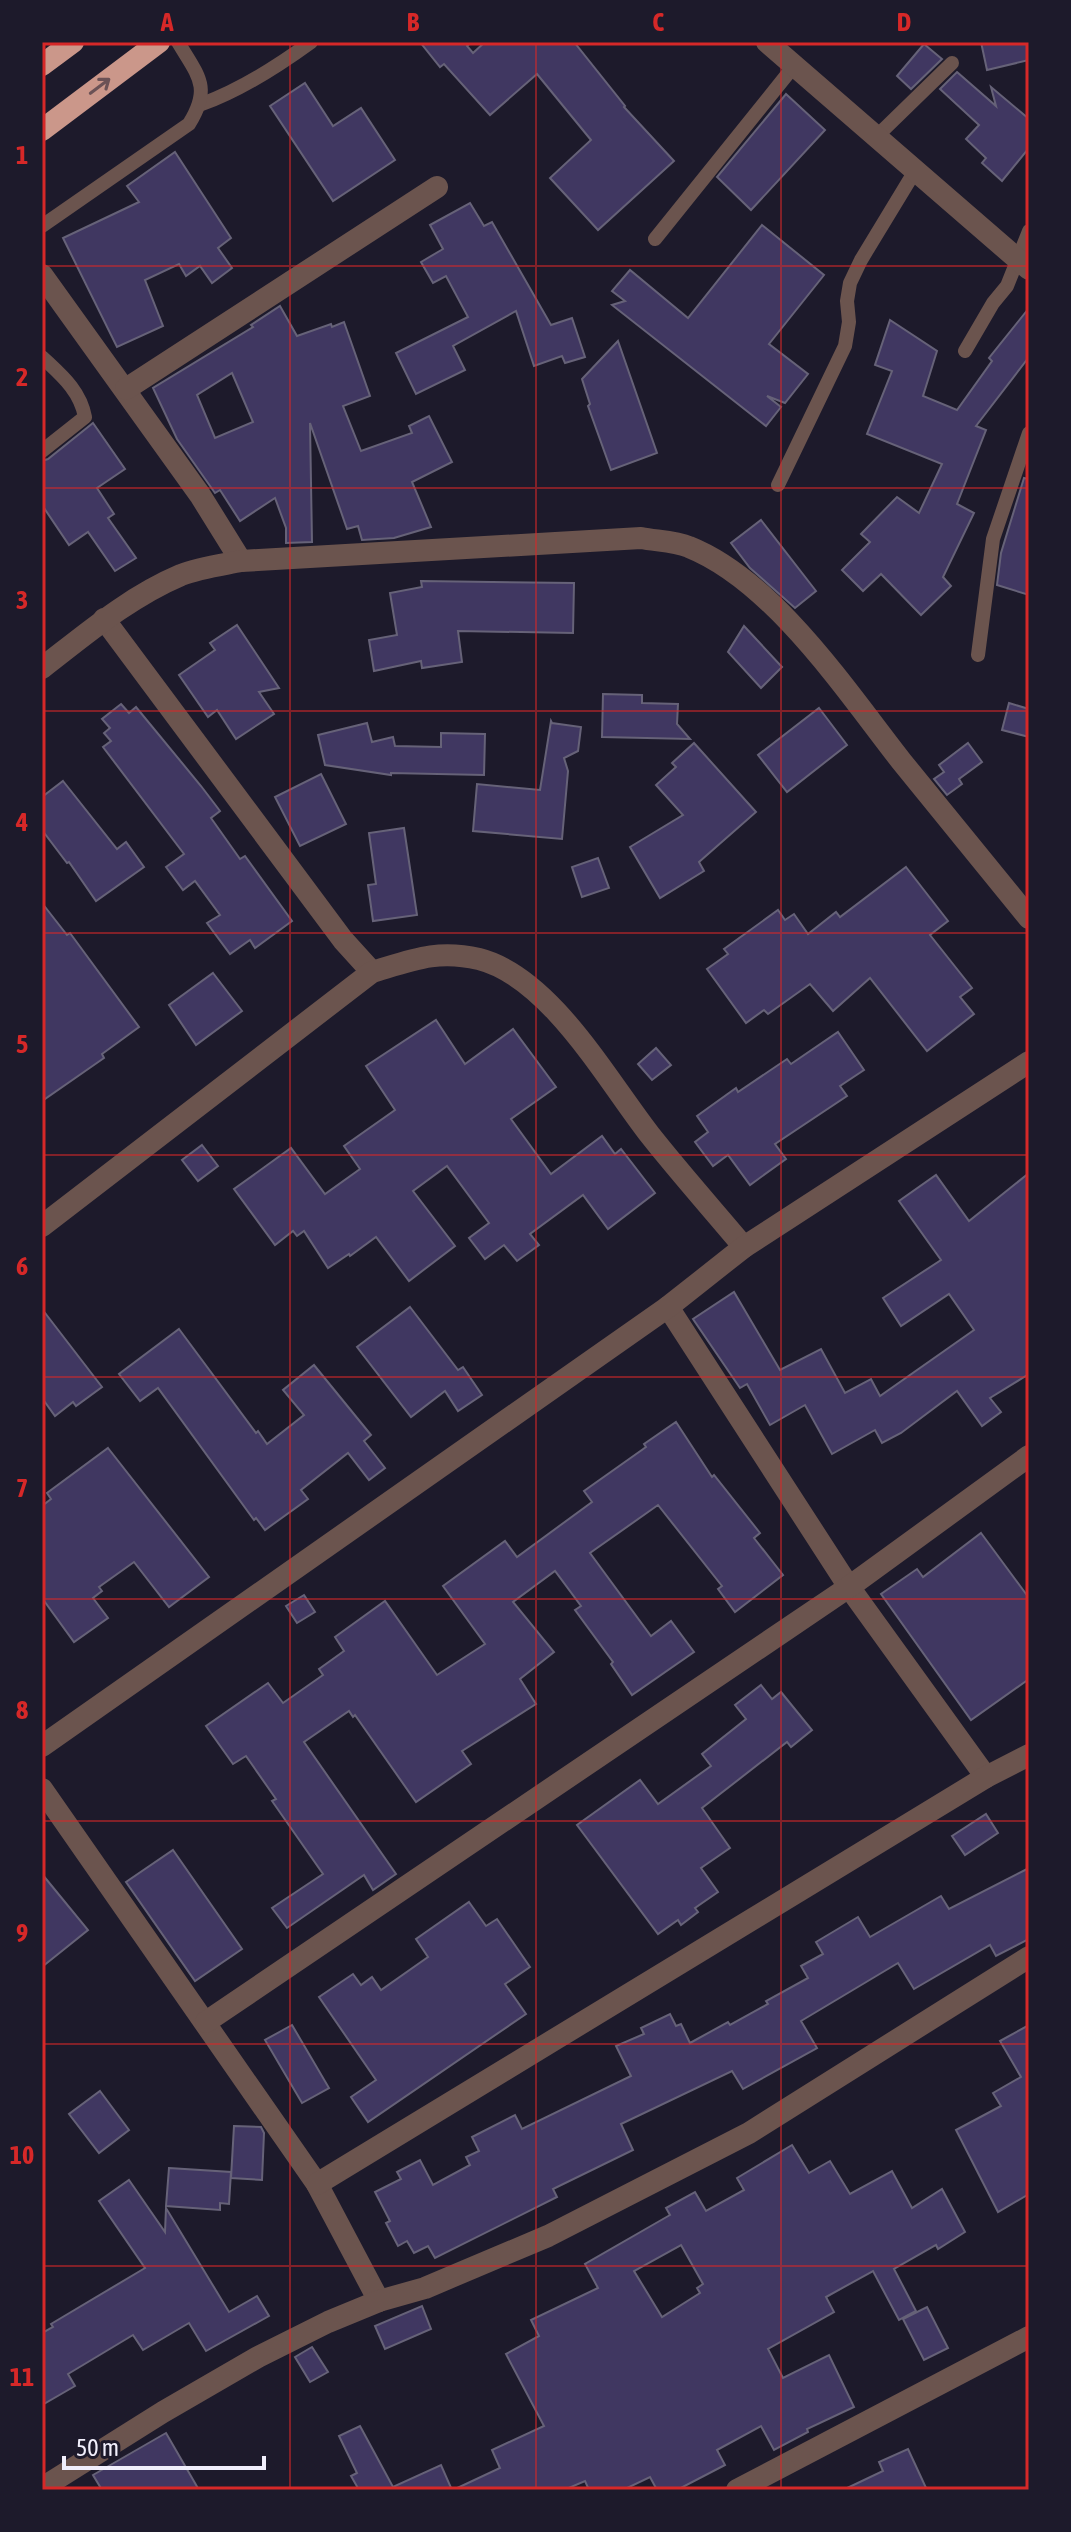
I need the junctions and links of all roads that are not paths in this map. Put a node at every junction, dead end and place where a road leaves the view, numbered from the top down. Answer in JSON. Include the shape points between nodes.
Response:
{"nodes":[{"id":1,"x":73,"y":42,"type":"edge"},
{"id":2,"x":159,"y":42,"type":"edge"},
{"id":3,"x":178,"y":42,"type":"edge"},
{"id":4,"x":311,"y":42,"type":"edge"},
{"id":5,"x":767,"y":42,"type":"edge"},
{"id":6,"x":952,"y":63,"type":"dead end"},
{"id":7,"x":42,"y":65,"type":"edge"},
{"id":8,"x":794,"y":66,"type":"junction"},
{"id":9,"x":202,"y":104,"type":"junction"},
{"id":10,"x":42,"y":130,"type":"edge"},
{"id":11,"x":876,"y":137,"type":"junction"},
{"id":12,"x":915,"y":171,"type":"junction"},
{"id":13,"x":437,"y":187,"type":"dead end"},
{"id":14,"x":42,"y":226,"type":"edge"},
{"id":15,"x":1029,"y":231,"type":"edge"},
{"id":16,"x":655,"y":239,"type":"dead end"},
{"id":17,"x":1024,"y":264,"type":"edge"},
{"id":18,"x":42,"y":275,"type":"edge"},
{"id":19,"x":965,"y":351,"type":"dead end"},
{"id":20,"x":42,"y":357,"type":"edge"},
{"id":21,"x":126,"y":389,"type":"junction"},
{"id":22,"x":1029,"y":433,"type":"edge"},
{"id":23,"x":42,"y":451,"type":"edge"},
{"id":24,"x":778,"y":485,"type":"dead end"},
{"id":25,"x":241,"y":561,"type":"junction"},
{"id":26,"x":104,"y":619,"type":"junction"},
{"id":27,"x":978,"y":655,"type":"dead end"},
{"id":28,"x":42,"y":668,"type":"edge"},
{"id":29,"x":1029,"y":918,"type":"edge"},
{"id":30,"x":372,"y":972,"type":"junction"},
{"id":31,"x":1029,"y":1062,"type":"edge"},
{"id":32,"x":42,"y":1226,"type":"edge"},
{"id":33,"x":744,"y":1247,"type":"junction"},
{"id":34,"x":668,"y":1307,"type":"junction"},
{"id":35,"x":1029,"y":1456,"type":"edge"},
{"id":36,"x":849,"y":1587,"type":"junction"},
{"id":37,"x":42,"y":1746,"type":"edge"},
{"id":38,"x":1029,"y":1755,"type":"edge"},
{"id":39,"x":986,"y":1777,"type":"junction"},
{"id":40,"x":42,"y":1789,"type":"edge"},
{"id":41,"x":1029,"y":1957,"type":"edge"},
{"id":42,"x":206,"y":2022,"type":"junction"},
{"id":43,"x":317,"y":2184,"type":"junction"},
{"id":44,"x":379,"y":2301,"type":"junction"},
{"id":45,"x":1029,"y":2337,"type":"edge"},
{"id":46,"x":42,"y":2488,"type":"edge"},
{"id":47,"x":737,"y":2490,"type":"edge"}],
"edges":[{"from":1,"to":7,"type":"highway"},
{"from":10,"to":2,"type":"highway","one_way":true},
{"from":3,"to":9,"type":"lane","via":[[200,79]]},
{"from":4,"to":9,"type":"lane","via":[[248,83]]},
{"from":5,"to":8,"type":"street"},
{"from":6,"to":11,"type":"lane"},
{"from":8,"to":11,"type":"street"},
{"from":8,"to":16,"type":"lane"},
{"from":9,"to":14,"type":"lane","via":[[189,124]]},
{"from":11,"to":12,"type":"street"},
{"from":12,"to":17,"type":"street"},
{"from":12,"to":24,"type":"lane","via":[[850,283],[845,346]]},
{"from":13,"to":21,"type":"street"},
{"from":15,"to":17,"type":"lane"},
{"from":17,"to":19,"type":"lane"},
{"from":18,"to":21,"type":"street"},
{"from":20,"to":23,"type":"lane","via":[[74,388],[85,417]]},
{"from":21,"to":25,"type":"street"},
{"from":22,"to":27,"type":"lane","via":[[993,539]]},
{"from":25,"to":26,"type":"street","via":[[183,574]]},
{"from":25,"to":29,"type":"street","via":[[641,538],[688,546],[726,567],[772,605],[830,668]]},
{"from":26,"to":28,"type":"street"},
{"from":26,"to":30,"type":"street"},
{"from":30,"to":32,"type":"street"},
{"from":30,"to":33,"type":"street","via":[[433,954],[481,960],[518,978],[553,1006]]},
{"from":31,"to":33,"type":"street"},
{"from":33,"to":34,"type":"street"},
{"from":34,"to":36,"type":"street"},
{"from":34,"to":37,"type":"street"},
{"from":35,"to":36,"type":"street"},
{"from":36,"to":39,"type":"street"},
{"from":36,"to":42,"type":"street"},
{"from":38,"to":39,"type":"street"},
{"from":39,"to":43,"type":"street"},
{"from":40,"to":42,"type":"street"},
{"from":41,"to":44,"type":"street","via":[[749,2133],[548,2236],[425,2288]]},
{"from":42,"to":43,"type":"street"},
{"from":43,"to":44,"type":"street"},
{"from":44,"to":46,"type":"street","via":[[258,2357]]},
{"from":45,"to":47,"type":"street"}]}
